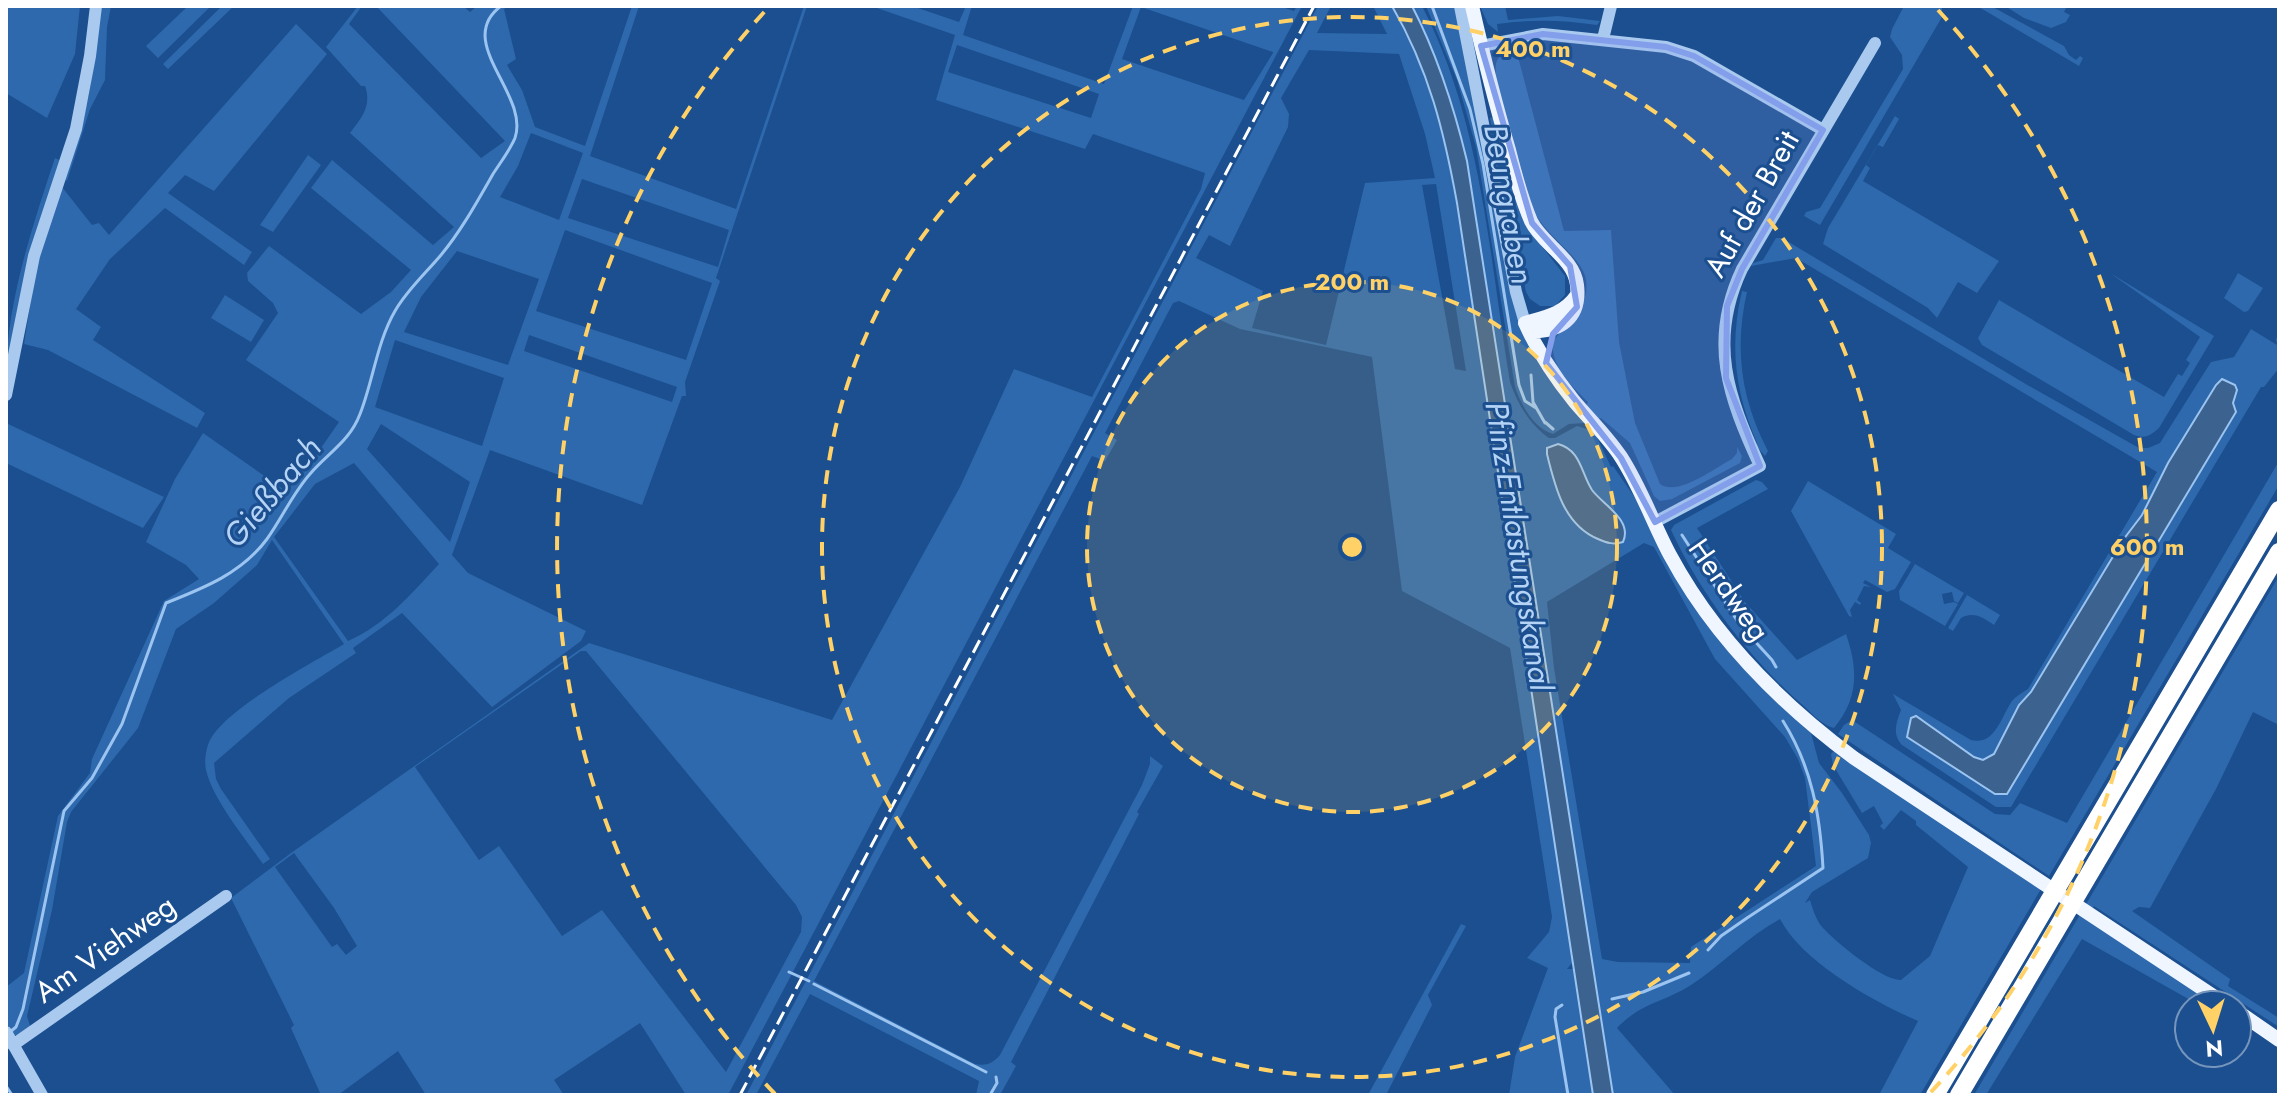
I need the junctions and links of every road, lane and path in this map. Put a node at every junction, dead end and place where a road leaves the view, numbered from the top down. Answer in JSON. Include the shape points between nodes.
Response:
{"nodes":[{"id":1,"x":96,"y":6,"type":"edge"},
{"id":2,"x":1460,"y":6,"type":"edge"},
{"id":3,"x":1472,"y":6,"type":"edge"},
{"id":4,"x":1611,"y":6,"type":"edge"},
{"id":5,"x":1603,"y":39,"type":"junction"},
{"id":6,"x":1875,"y":43,"type":"dead end"},
{"id":7,"x":1481,"y":46,"type":"junction"},
{"id":8,"x":1823,"y":130,"type":"junction"},
{"id":9,"x":1577,"y":295,"type":"junction"},
{"id":10,"x":1527,"y":327,"type":"junction"},
{"id":11,"x":1557,"y":328,"type":"junction"},
{"id":12,"x":1546,"y":363,"type":"junction"},
{"id":13,"x":6,"y":395,"type":"edge"},
{"id":14,"x":2279,"y":510,"type":"edge"},
{"id":15,"x":1655,"y":522,"type":"junction"},
{"id":16,"x":2279,"y":552,"type":"edge"},
{"id":17,"x":226,"y":896,"type":"dead end"},
{"id":18,"x":2202,"y":989,"type":"edge"},
{"id":19,"x":2253,"y":1022,"type":"edge"},
{"id":20,"x":10,"y":1038,"type":"edge"},
{"id":21,"x":2279,"y":1040,"type":"edge"},
{"id":22,"x":42,"y":1095,"type":"edge"},
{"id":23,"x":1935,"y":1095,"type":"edge"},
{"id":24,"x":1959,"y":1095,"type":"edge"}],
"edges":[{"from":1,"to":13,"type":"street","via":[[76,129],[34,256]]},
{"from":2,"to":10,"type":"street","name":"Herdweg"},
{"from":3,"to":7,"type":"main road"},
{"from":4,"to":5,"type":"street"},
{"from":5,"to":7,"type":"street","name":"Auf der Breit","via":[[1543,34]]},
{"from":5,"to":8,"type":"street","name":"Auf der Breit","via":[[1694,56]]},
{"from":6,"to":8,"type":"street","name":"Auf der Breit"},
{"from":7,"to":9,"type":"main road","via":[[1525,206],[1538,232],[1570,266]]},
{"from":8,"to":15,"type":"street","name":"Auf der Breit","via":[[1742,269],[1727,306],[1726,378],[1760,466]]},
{"from":9,"to":10,"type":"main road","via":[[1561,312]]},
{"from":9,"to":11,"type":"main road","via":[[1573,315]]},
{"from":10,"to":11,"type":"main road"},
{"from":10,"to":12,"type":"main road","name":"Herdweg"},
{"from":11,"to":12,"type":"main road"},
{"from":12,"to":15,"type":"main road","name":"Herdweg","via":[[1621,458]]},
{"from":14,"to":23,"type":"highway"},
{"from":15,"to":18,"type":"main road","name":"Herdweg","via":[[1709,616],[1785,702],[1854,758]]},
{"from":16,"to":24,"type":"highway"},
{"from":17,"to":20,"type":"street","name":"Am Viehweg"},
{"from":19,"to":21,"type":"main road"},
{"from":20,"to":22,"type":"street","name":"Am Viehweg"}]}
